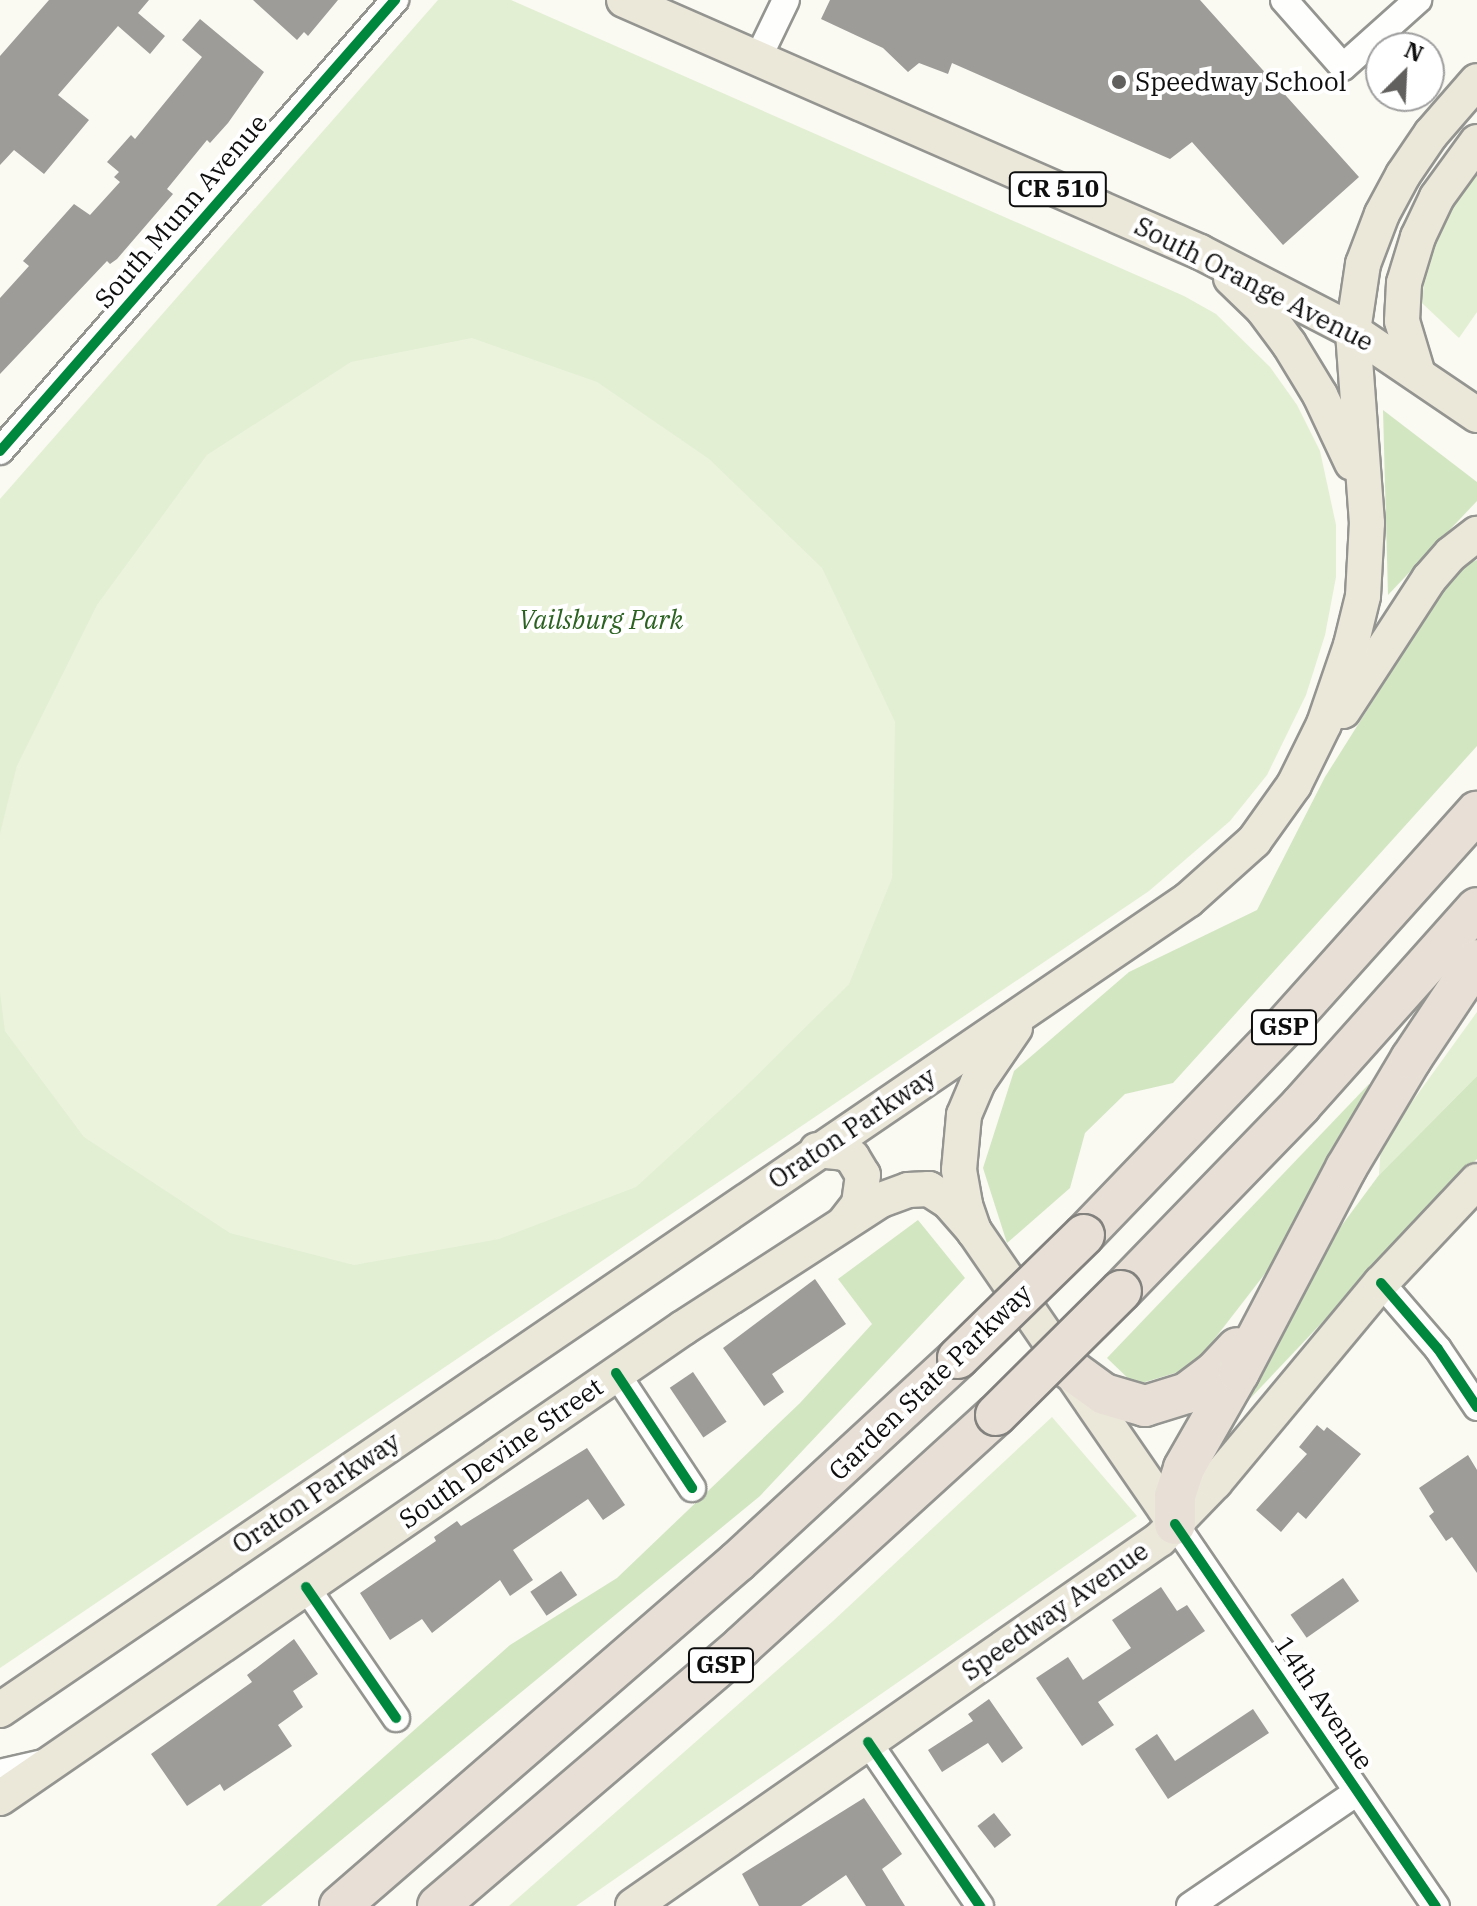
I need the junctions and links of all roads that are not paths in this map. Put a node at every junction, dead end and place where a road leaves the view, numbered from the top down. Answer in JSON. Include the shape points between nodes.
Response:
{"nodes":[{"id":1,"x":395,"y":0,"type":"edge"},
{"id":2,"x":624,"y":0,"type":"edge"},
{"id":3,"x":786,"y":0,"type":"edge"},
{"id":4,"x":1284,"y":0,"type":"edge"},
{"id":5,"x":1418,"y":0,"type":"edge"},
{"id":6,"x":758,"y":58,"type":"junction"},
{"id":7,"x":1477,"y":81,"type":"edge"},
{"id":8,"x":1477,"y":142,"type":"edge"},
{"id":9,"x":1200,"y":252,"type":"junction"},
{"id":10,"x":1353,"y":331,"type":"junction"},
{"id":11,"x":1417,"y":371,"type":"junction"},
{"id":12,"x":1477,"y":415,"type":"edge"},
{"id":13,"x":0,"y":451,"type":"edge"},
{"id":14,"x":1366,"y":497,"type":"junction"},
{"id":15,"x":1477,"y":534,"type":"edge"},
{"id":16,"x":1294,"y":785,"type":"junction"},
{"id":17,"x":1477,"y":812,"type":"edge"},
{"id":18,"x":1477,"y":908,"type":"edge"},
{"id":19,"x":1477,"y":960,"type":"edge"},
{"id":20,"x":1037,"y":1003,"type":"junction"},
{"id":21,"x":817,"y":1150,"type":"junction"},
{"id":22,"x":1477,"y":1181,"type":"edge"},
{"id":23,"x":844,"y":1223,"type":"junction"},
{"id":24,"x":974,"y":1231,"type":"junction"},
{"id":25,"x":1381,"y":1283,"type":"junction"},
{"id":26,"x":1278,"y":1297,"type":"junction"},
{"id":27,"x":1071,"y":1370,"type":"junction"},
{"id":28,"x":616,"y":1373,"type":"junction"},
{"id":29,"x":1477,"y":1407,"type":"edge"},
{"id":30,"x":692,"y":1488,"type":"dead end"},
{"id":31,"x":1175,"y":1524,"type":"junction"},
{"id":32,"x":306,"y":1587,"type":"junction"},
{"id":33,"x":0,"y":1710,"type":"edge"},
{"id":34,"x":396,"y":1718,"type":"dead end"},
{"id":35,"x":868,"y":1742,"type":"junction"},
{"id":36,"x":53,"y":1760,"type":"junction"},
{"id":37,"x":0,"y":1773,"type":"edge"},
{"id":38,"x":1357,"y":1792,"type":"junction"},
{"id":39,"x":0,"y":1798,"type":"edge"},
{"id":40,"x":419,"y":1838,"type":"junction"},
{"id":41,"x":323,"y":1906,"type":"edge"},
{"id":42,"x":340,"y":1906,"type":"edge"},
{"id":43,"x":438,"y":1906,"type":"edge"},
{"id":44,"x":633,"y":1906,"type":"edge"},
{"id":45,"x":980,"y":1906,"type":"edge"},
{"id":46,"x":1190,"y":1906,"type":"edge"},
{"id":47,"x":1436,"y":1906,"type":"edge"}],
"edges":[{"from":1,"to":13,"type":"street","name":"South Munn Avenue"},
{"from":2,"to":6,"type":"main road","name":"South Orange Avenue","number":"CR 510"},
{"from":3,"to":6,"type":"street"},
{"from":4,"to":5,"type":"street","via":[[1343,67]]},
{"from":6,"to":9,"type":"main road","name":"South Orange Avenue","number":"CR 510"},
{"from":7,"to":10,"type":"main road","name":"Oraton Parkway","via":[[1417,154],[1380,218],[1363,264]]},
{"from":8,"to":11,"type":"main road","via":[[1437,197],[1404,283],[1402,321]]},
{"from":9,"to":10,"type":"main road","name":"South Orange Avenue","number":"CR 510"},
{"from":9,"to":14,"type":"main road","via":[[1263,309],[1289,344],[1320,395]]},
{"from":10,"to":11,"type":"main road","name":"South Orange Avenue","number":"CR 510"},
{"from":10,"to":14,"type":"main road","name":"Oraton Parkway"},
{"from":11,"to":12,"type":"main road","name":"South Orange Avenue","number":"CR 510"},
{"from":14,"to":16,"type":"main road","name":"Oraton Parkway","via":[[1366,572],[1358,619],[1330,710]]},
{"from":15,"to":16,"type":"main road","via":[[1429,579]]},
{"from":16,"to":20,"type":"main road","name":"Oraton Parkway","via":[[1254,841],[1210,883]]},
{"from":17,"to":40,"type":"highway","name":"Garden State Parkway","number":"GSP","bridge":true,"via":[[1282,1029],[958,1358],[748,1552]]},
{"from":18,"to":43,"type":"highway","number":"GSP","bridge":true,"via":[[1291,1115],[996,1415],[754,1636]]},
{"from":19,"to":26,"type":"highway","via":[[1352,1156]]},
{"from":20,"to":21,"type":"main road","name":"Oraton Parkway"},
{"from":20,"to":24,"type":"main road","name":"14th Avenue","via":[[989,1064],[964,1115],[959,1170]]},
{"from":21,"to":23,"type":"main road","via":[[852,1157],[863,1175],[859,1204]]},
{"from":21,"to":33,"type":"main road","name":"Oraton Parkway"},
{"from":22,"to":25,"type":"main road","name":"Speedway Avenue"},
{"from":23,"to":24,"type":"main road","name":"South Devine Street","via":[[897,1193],[918,1188],[949,1202]]},
{"from":23,"to":28,"type":"main road","name":"South Devine Street"},
{"from":24,"to":27,"type":"main road","name":"14th Avenue"},
{"from":25,"to":29,"type":"street","via":[[1438,1349]]},
{"from":25,"to":31,"type":"main road","name":"Speedway Avenue"},
{"from":26,"to":27,"type":"highway","via":[[1214,1373],[1174,1399],[1132,1404],[1104,1394]]},
{"from":26,"to":31,"type":"highway","via":[[1184,1468],[1175,1496]]},
{"from":27,"to":31,"type":"main road","name":"14th Avenue"},
{"from":28,"to":30,"type":"street"},
{"from":28,"to":32,"type":"main road","name":"South Devine Street"},
{"from":31,"to":35,"type":"main road","name":"Speedway Avenue"},
{"from":31,"to":38,"type":"street","name":"14th Avenue"},
{"from":32,"to":34,"type":"street"},
{"from":32,"to":36,"type":"main road","name":"South Devine Street"},
{"from":35,"to":44,"type":"main road","name":"Speedway Avenue"},
{"from":35,"to":45,"type":"street"},
{"from":36,"to":37,"type":"street"},
{"from":36,"to":39,"type":"main road","name":"South Devine Street"},
{"from":38,"to":46,"type":"street"},
{"from":38,"to":47,"type":"street","name":"14th Avenue"},
{"from":40,"to":41,"type":"highway"},
{"from":40,"to":42,"type":"highway","name":"Garden State Parkway","number":"GSP"}]}
